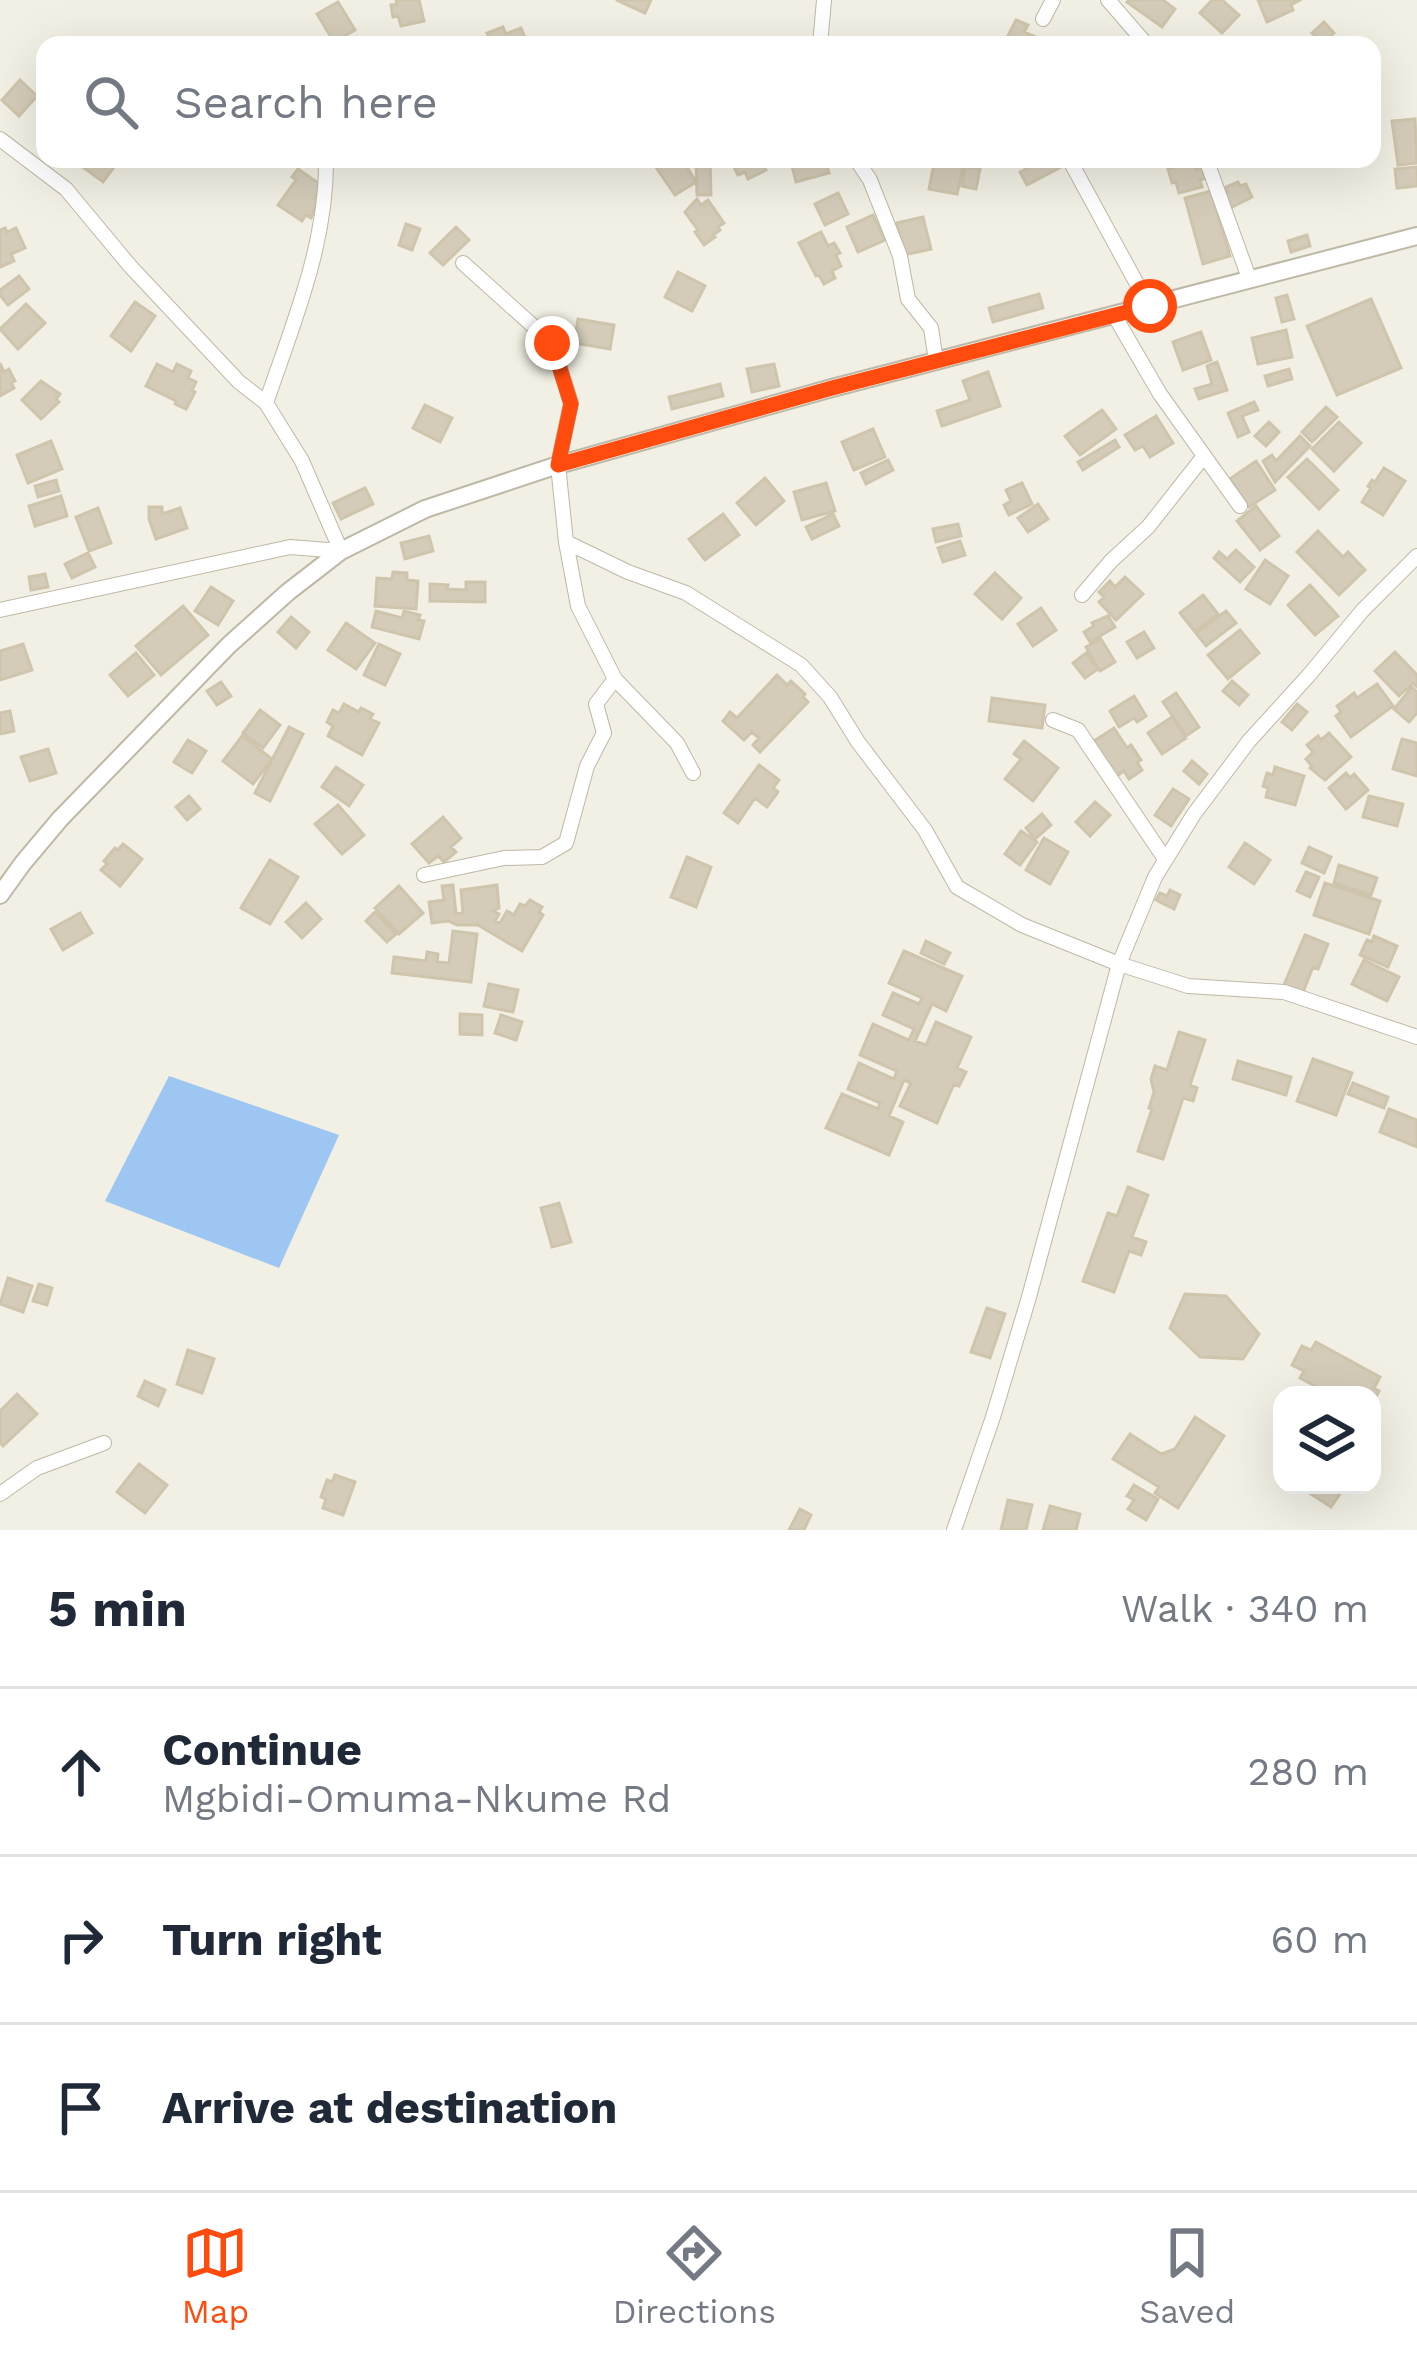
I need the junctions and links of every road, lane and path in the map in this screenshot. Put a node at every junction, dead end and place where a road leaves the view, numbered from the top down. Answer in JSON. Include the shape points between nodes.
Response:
{"nodes":[{"id":1,"x":824,"y":0,"type":"edge"},
{"id":2,"x":1053,"y":0,"type":"edge"},
{"id":3,"x":1108,"y":0,"type":"edge"},
{"id":4,"x":1043,"y":19,"type":"dead end"},
{"id":5,"x":821,"y":36,"type":"edge"},
{"id":6,"x":1139,"y":36,"type":"edge"},
{"id":7,"x":0,"y":140,"type":"edge"},
{"id":8,"x":36,"y":167,"type":"edge"},
{"id":9,"x":38,"y":168,"type":"edge"},
{"id":10,"x":326,"y":168,"type":"edge"},
{"id":11,"x":862,"y":168,"type":"edge"},
{"id":12,"x":1074,"y":168,"type":"edge"},
{"id":13,"x":1210,"y":168,"type":"edge"},
{"id":14,"x":1417,"y":236,"type":"edge"},
{"id":15,"x":463,"y":263,"type":"dead end"},
{"id":16,"x":1249,"y":278,"type":"junction"},
{"id":17,"x":1150,"y":306,"type":"junction"},
{"id":18,"x":1114,"y":315,"type":"junction"},
{"id":19,"x":936,"y":361,"type":"junction"},
{"id":20,"x":266,"y":403,"type":"junction"},
{"id":21,"x":1204,"y":456,"type":"junction"},
{"id":22,"x":558,"y":465,"type":"junction"},
{"id":23,"x":1240,"y":506,"type":"dead end"},
{"id":24,"x":566,"y":542,"type":"junction"},
{"id":25,"x":341,"y":551,"type":"junction"},
{"id":26,"x":1417,"y":556,"type":"edge"},
{"id":27,"x":1082,"y":596,"type":"dead end"},
{"id":28,"x":0,"y":610,"type":"edge"},
{"id":29,"x":615,"y":679,"type":"junction"},
{"id":30,"x":1054,"y":720,"type":"dead end"},
{"id":31,"x":694,"y":773,"type":"dead end"},
{"id":32,"x":1165,"y":859,"type":"junction"},
{"id":33,"x":424,"y":875,"type":"dead end"},
{"id":34,"x":0,"y":895,"type":"edge"},
{"id":35,"x":1120,"y":964,"type":"junction"},
{"id":36,"x":1417,"y":1037,"type":"edge"},
{"id":37,"x":104,"y":1444,"type":"dead end"},
{"id":38,"x":0,"y":1494,"type":"edge"},
{"id":39,"x":954,"y":1530,"type":"edge"}],
"edges":[{"from":1,"to":5,"type":"street"},
{"from":2,"to":4,"type":"street"},
{"from":3,"to":6,"type":"street"},
{"from":7,"to":8,"type":"street"},
{"from":9,"to":20,"type":"street"},
{"from":10,"to":20,"type":"street","via":[[316,251]]},
{"from":11,"to":19,"type":"street","via":[[900,256],[908,298],[931,328]]},
{"from":12,"to":17,"type":"street"},
{"from":13,"to":16,"type":"street"},
{"from":14,"to":16,"type":"street"},
{"from":15,"to":22,"type":"street","via":[[552,343],[571,404]]},
{"from":16,"to":17,"type":"street"},
{"from":17,"to":18,"type":"street"},
{"from":18,"to":19,"type":"street"},
{"from":18,"to":21,"type":"street"},
{"from":19,"to":22,"type":"street"},
{"from":20,"to":25,"type":"street","via":[[302,460]]},
{"from":21,"to":23,"type":"street"},
{"from":21,"to":27,"type":"street"},
{"from":22,"to":24,"type":"street"},
{"from":22,"to":25,"type":"street","via":[[425,509]]},
{"from":24,"to":29,"type":"street","via":[[578,606]]},
{"from":24,"to":35,"type":"street","via":[[686,593],[801,665],[925,830],[956,887],[1022,925]]},
{"from":25,"to":28,"type":"street","via":[[290,547]]},
{"from":25,"to":34,"type":"street","via":[[229,645],[60,819]]},
{"from":26,"to":32,"type":"street","via":[[1249,741]]},
{"from":29,"to":31,"type":"street","via":[[677,743]]},
{"from":29,"to":33,"type":"street","via":[[596,704],[604,733],[566,843],[542,856]]},
{"from":30,"to":32,"type":"street","via":[[1078,730]]},
{"from":32,"to":35,"type":"street"},
{"from":35,"to":36,"type":"street","via":[[1188,986],[1284,992]]},
{"from":35,"to":39,"type":"street","via":[[1029,1297]]},
{"from":37,"to":38,"type":"street","via":[[37,1468]]}]}
